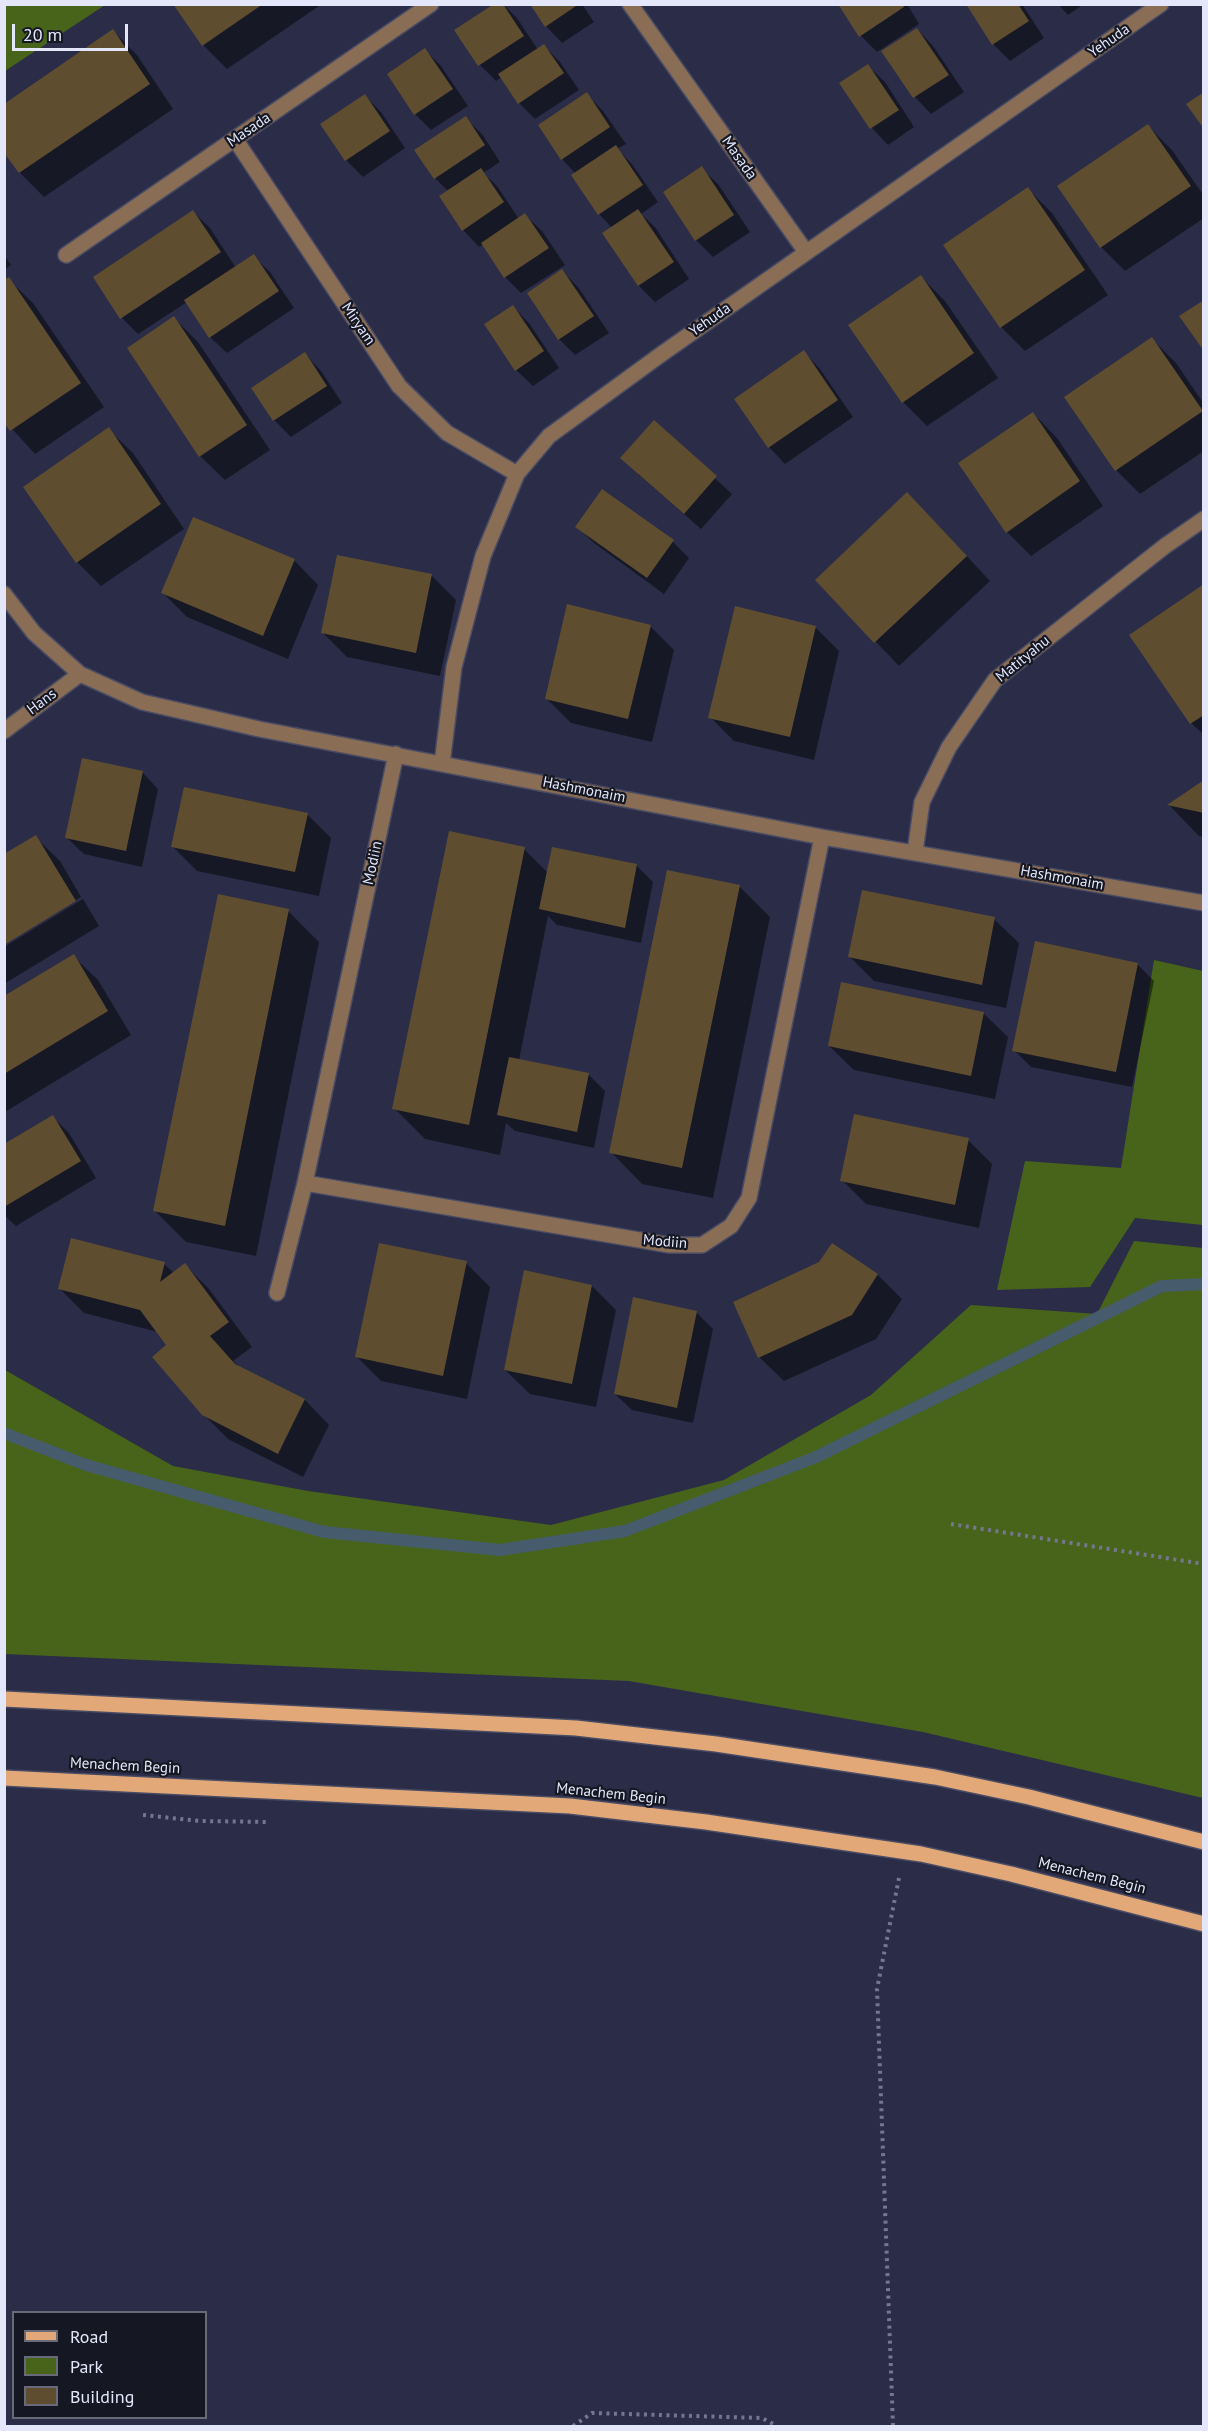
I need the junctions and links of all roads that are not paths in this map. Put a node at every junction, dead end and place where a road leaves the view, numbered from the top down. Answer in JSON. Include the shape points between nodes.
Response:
{"nodes":[{"id":1,"x":431,"y":4,"type":"edge"},
{"id":2,"x":630,"y":4,"type":"edge"},
{"id":3,"x":1161,"y":4,"type":"edge"},
{"id":4,"x":235,"y":139,"type":"junction"},
{"id":5,"x":806,"y":252,"type":"junction"},
{"id":6,"x":66,"y":255,"type":"dead end"},
{"id":7,"x":517,"y":474,"type":"junction"},
{"id":8,"x":1203,"y":519,"type":"edge"},
{"id":9,"x":4,"y":594,"type":"edge"},
{"id":10,"x":80,"y":674,"type":"junction"},
{"id":11,"x":4,"y":731,"type":"edge"},
{"id":12,"x":396,"y":754,"type":"junction"},
{"id":13,"x":442,"y":764,"type":"junction"},
{"id":14,"x":822,"y":837,"type":"junction"},
{"id":15,"x":915,"y":852,"type":"junction"},
{"id":16,"x":1203,"y":903,"type":"edge"},
{"id":17,"x":304,"y":1183,"type":"junction"},
{"id":18,"x":277,"y":1293,"type":"dead end"},
{"id":19,"x":4,"y":1699,"type":"edge"},
{"id":20,"x":4,"y":1778,"type":"edge"},
{"id":21,"x":1203,"y":1842,"type":"edge"},
{"id":22,"x":1203,"y":1924,"type":"edge"}],
"edges":[{"from":1,"to":4,"type":"street","name":"Masada"},
{"from":2,"to":5,"type":"street","name":"Masada"},
{"from":3,"to":5,"type":"street","name":"Yehuda"},
{"from":4,"to":6,"type":"street","name":"Masada"},
{"from":4,"to":7,"type":"street","name":"Miryam","via":[[399,386],[447,433]]},
{"from":5,"to":7,"type":"street","name":"Yehuda","via":[[549,436]]},
{"from":7,"to":13,"type":"street","name":"Yehuda","via":[[483,556],[454,667]]},
{"from":8,"to":15,"type":"street","name":"Matityahu","via":[[995,680],[949,747],[922,802]]},
{"from":9,"to":10,"type":"street","name":"Hashmonaim","via":[[34,633]]},
{"from":10,"to":11,"type":"street","name":"Hans"},
{"from":10,"to":12,"type":"street","name":"Hashmonaim","via":[[142,702]]},
{"from":12,"to":13,"type":"street","name":"Hashmonaim"},
{"from":12,"to":17,"type":"street","name":"Modiin"},
{"from":13,"to":14,"type":"street","name":"Hashmonaim"},
{"from":14,"to":15,"type":"street","name":"Hashmonaim"},
{"from":14,"to":17,"type":"street","name":"Modiin","via":[[749,1198],[731,1226],[702,1245],[669,1245]]},
{"from":15,"to":16,"type":"street","name":"Hashmonaim"},
{"from":17,"to":18,"type":"street","name":"Modiin"},
{"from":19,"to":21,"type":"main road","via":[[564,1727],[716,1744],[934,1777]]},
{"from":20,"to":22,"type":"main road","name":"Menachem Begin","via":[[570,1806],[894,1850],[1011,1874]]}]}
